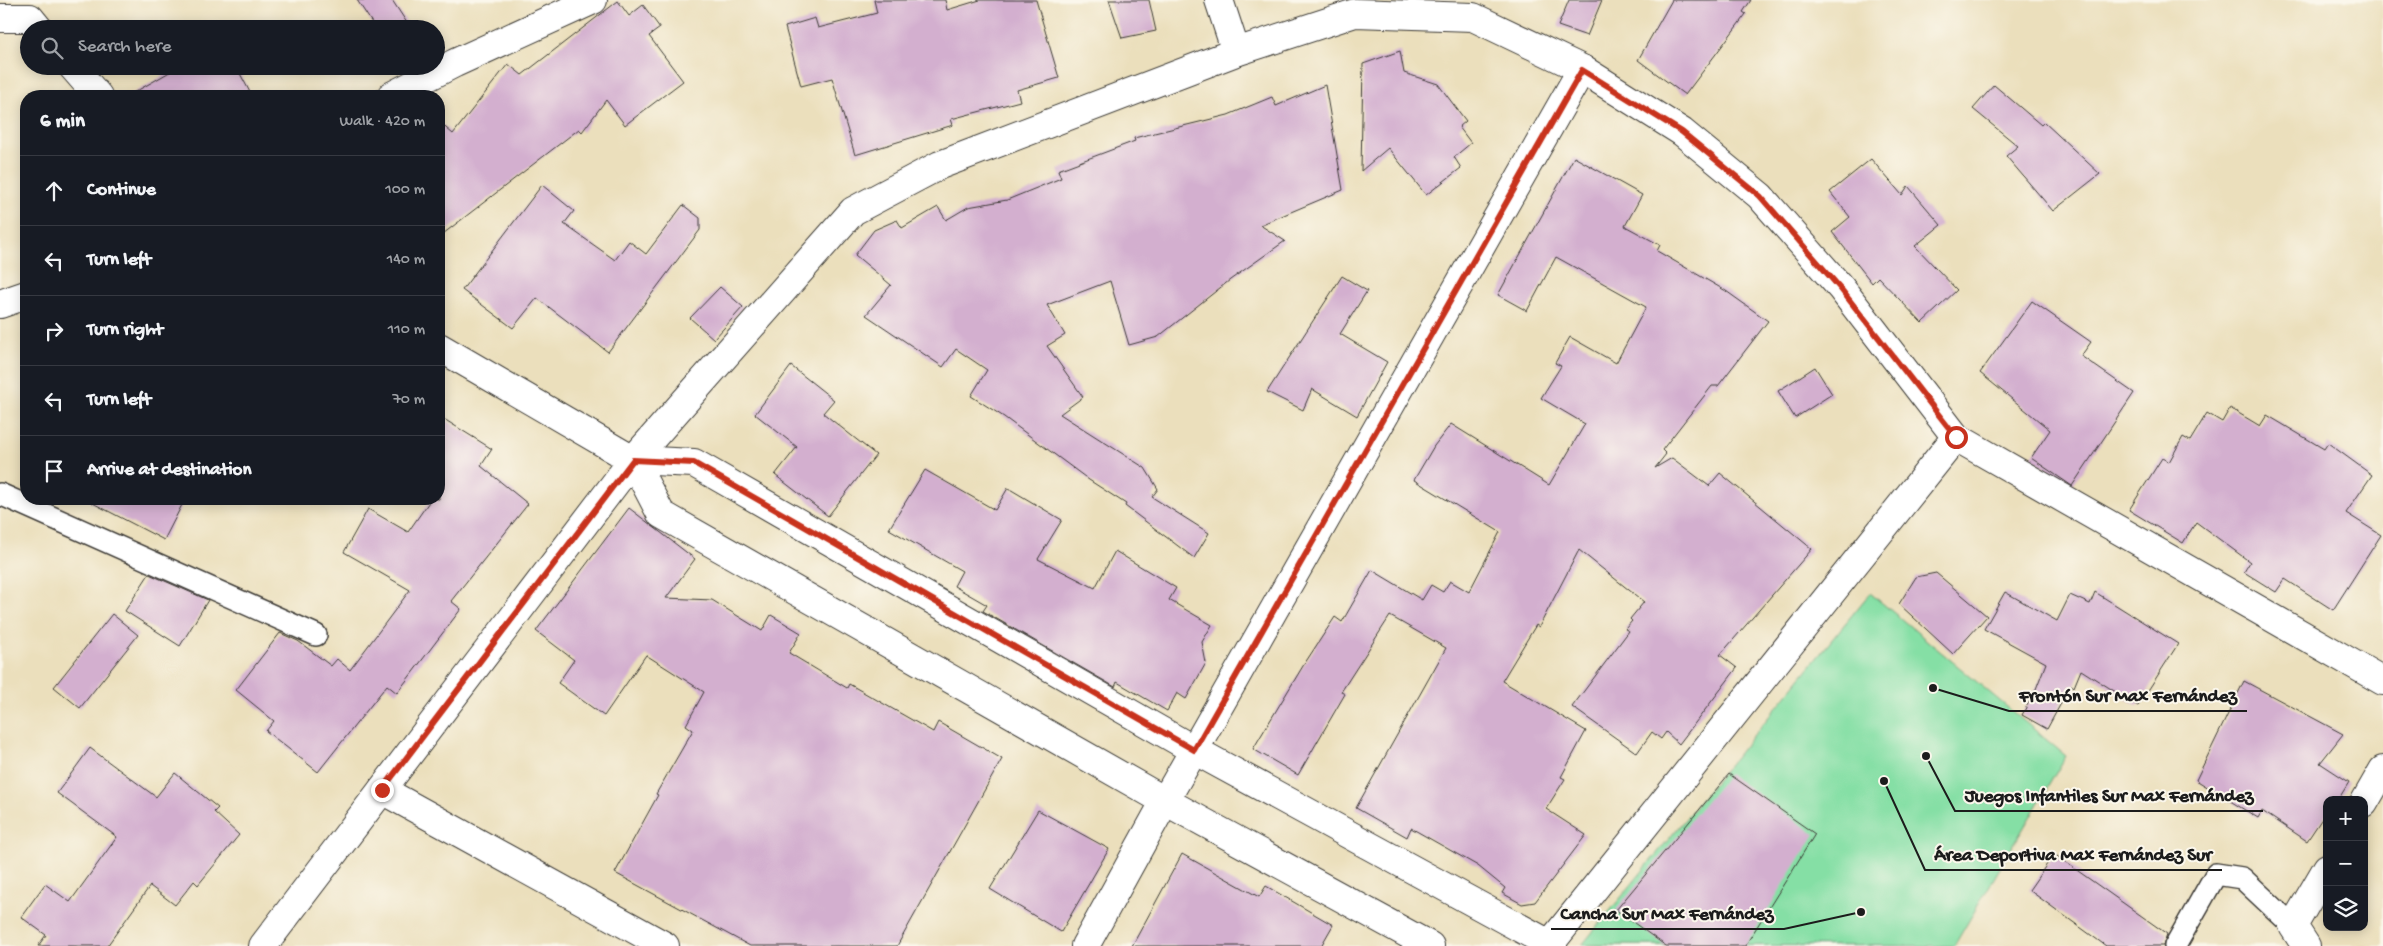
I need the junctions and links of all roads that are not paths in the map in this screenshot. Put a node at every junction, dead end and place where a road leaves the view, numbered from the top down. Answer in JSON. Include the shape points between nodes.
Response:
{"nodes":[{"id":1,"x":593,"y":0,"type":"edge"},
{"id":2,"x":1219,"y":0,"type":"edge"},
{"id":3,"x":0,"y":18,"type":"edge"},
{"id":4,"x":32,"y":20,"type":"edge"},
{"id":5,"x":1236,"y":52,"type":"junction"},
{"id":6,"x":445,"y":68,"type":"edge"},
{"id":7,"x":1582,"y":70,"type":"junction"},
{"id":8,"x":80,"y":75,"type":"edge"},
{"id":9,"x":432,"y":75,"type":"edge"},
{"id":10,"x":93,"y":90,"type":"edge"},
{"id":11,"x":403,"y":90,"type":"edge"},
{"id":12,"x":20,"y":297,"type":"edge"},
{"id":13,"x":0,"y":304,"type":"edge"},
{"id":14,"x":445,"y":350,"type":"edge"},
{"id":15,"x":1956,"y":437,"type":"junction"},
{"id":16,"x":633,"y":460,"type":"junction"},
{"id":17,"x":0,"y":494,"type":"edge"},
{"id":18,"x":20,"y":503,"type":"edge"},
{"id":19,"x":25,"y":505,"type":"edge"},
{"id":20,"x":316,"y":635,"type":"dead end"},
{"id":21,"x":2383,"y":681,"type":"edge"},
{"id":22,"x":1194,"y":750,"type":"junction"},
{"id":23,"x":2383,"y":770,"type":"edge"},
{"id":24,"x":382,"y":790,"type":"junction"},
{"id":25,"x":2368,"y":796,"type":"edge"},
{"id":26,"x":1165,"y":800,"type":"junction"},
{"id":27,"x":2323,"y":878,"type":"edge"},
{"id":28,"x":2299,"y":936,"type":"edge"},
{"id":29,"x":1552,"y":945,"type":"edge"},
{"id":30,"x":263,"y":946,"type":"edge"},
{"id":31,"x":666,"y":946,"type":"edge"},
{"id":32,"x":1085,"y":946,"type":"edge"},
{"id":33,"x":1430,"y":946,"type":"edge"},
{"id":34,"x":2175,"y":946,"type":"edge"}],
"edges":[{"from":1,"to":6,"type":"street"},
{"from":2,"to":5,"type":"street"},
{"from":3,"to":4,"type":"street"},
{"from":5,"to":7,"type":"street","via":[[1355,14],[1473,17]]},
{"from":5,"to":16,"type":"street","via":[[940,165],[853,211]]},
{"from":7,"to":15,"type":"street","via":[[1682,132],[1760,196],[1840,288]]},
{"from":7,"to":22,"type":"street"},
{"from":8,"to":10,"type":"street"},
{"from":9,"to":11,"type":"street"},
{"from":12,"to":13,"type":"street"},
{"from":14,"to":16,"type":"street"},
{"from":15,"to":21,"type":"street"},
{"from":15,"to":29,"type":"street"},
{"from":16,"to":22,"type":"street","via":[[694,463]]},
{"from":16,"to":24,"type":"street"},
{"from":16,"to":26,"type":"street","via":[[661,514]]},
{"from":17,"to":18,"type":"lane"},
{"from":19,"to":20,"type":"lane"},
{"from":22,"to":26,"type":"street"},
{"from":22,"to":29,"type":"street"},
{"from":23,"to":25,"type":"street"},
{"from":24,"to":30,"type":"street"},
{"from":24,"to":31,"type":"street"},
{"from":26,"to":32,"type":"street"},
{"from":26,"to":33,"type":"street"},
{"from":27,"to":28,"type":"street"},
{"from":28,"to":34,"type":"lane","via":[[2242,878],[2216,874]]}]}
